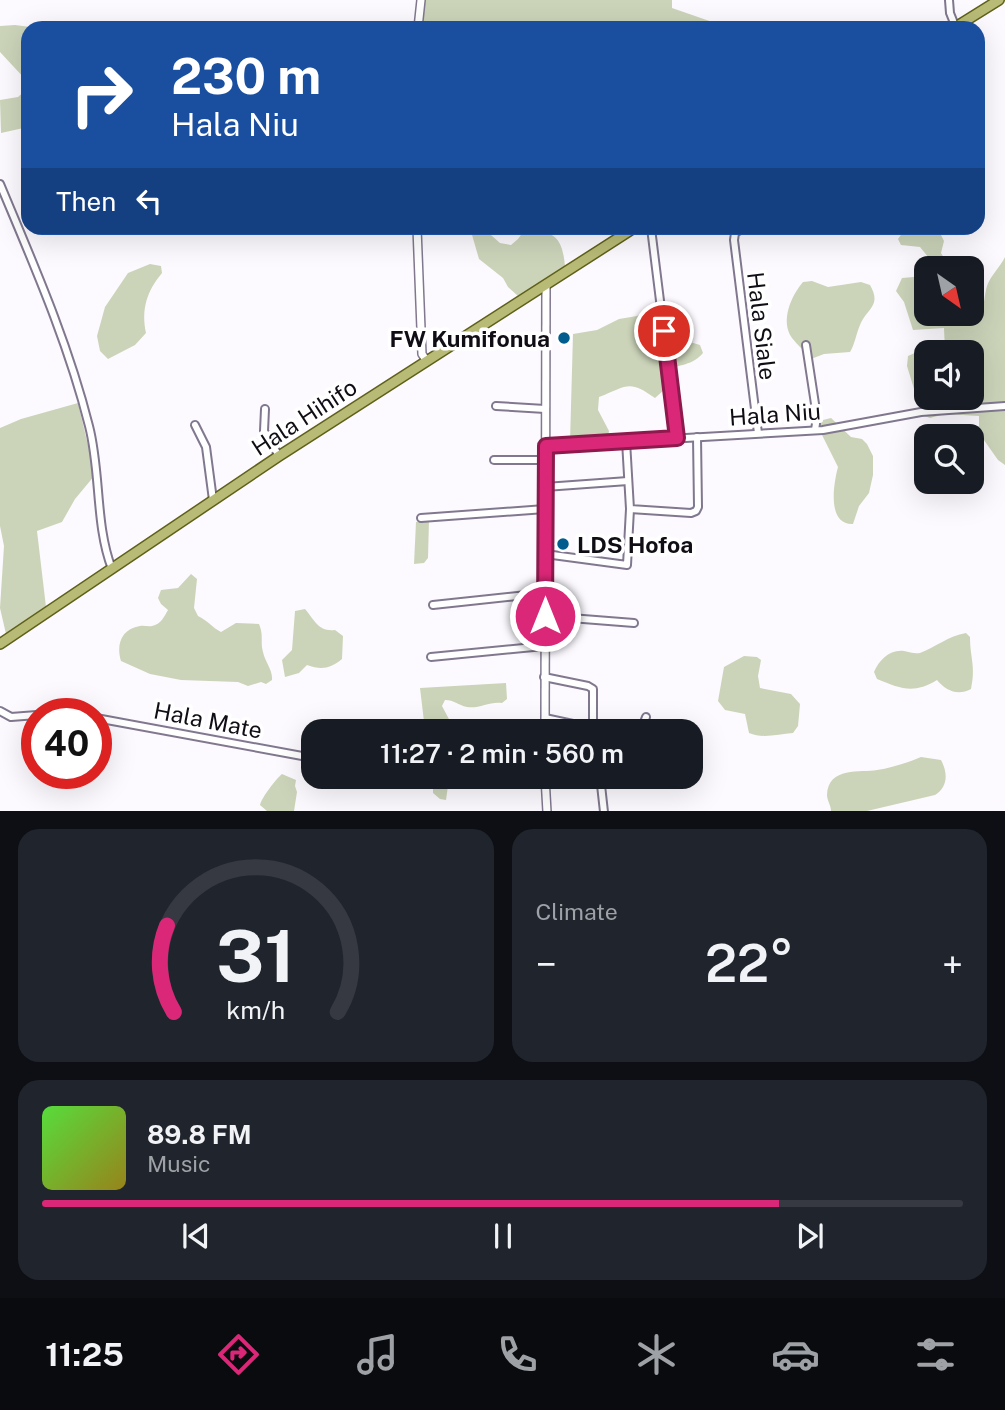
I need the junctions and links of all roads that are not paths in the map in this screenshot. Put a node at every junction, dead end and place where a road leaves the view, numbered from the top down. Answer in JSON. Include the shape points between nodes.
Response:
{"nodes":[{"id":1,"x":421,"y":0,"type":"edge"},
{"id":2,"x":949,"y":0,"type":"edge"},
{"id":3,"x":1002,"y":1,"type":"edge"},
{"id":4,"x":419,"y":21,"type":"edge"},
{"id":5,"x":953,"y":21,"type":"edge"},
{"id":6,"x":967,"y":21,"type":"edge"},
{"id":7,"x":0,"y":184,"type":"edge"},
{"id":8,"x":21,"y":234,"type":"edge"},
{"id":9,"x":21,"y":235,"type":"edge"},
{"id":10,"x":417,"y":235,"type":"edge"},
{"id":11,"x":623,"y":235,"type":"edge"},
{"id":12,"x":652,"y":235,"type":"edge"},
{"id":13,"x":735,"y":235,"type":"edge"},
{"id":14,"x":546,"y":284,"type":"junction"},
{"id":15,"x":806,"y":345,"type":"dead end"},
{"id":16,"x":426,"y":360,"type":"junction"},
{"id":17,"x":1005,"y":406,"type":"edge"},
{"id":18,"x":496,"y":407,"type":"dead end"},
{"id":19,"x":545,"y":409,"type":"junction"},
{"id":20,"x":265,"y":410,"type":"dead end"},
{"id":21,"x":195,"y":425,"type":"dead end"},
{"id":22,"x":815,"y":430,"type":"junction"},
{"id":23,"x":758,"y":433,"type":"junction"},
{"id":24,"x":697,"y":437,"type":"junction"},
{"id":25,"x":677,"y":438,"type":"junction"},
{"id":26,"x":626,"y":441,"type":"junction"},
{"id":27,"x":546,"y":446,"type":"junction"},
{"id":28,"x":279,"y":456,"type":"junction"},
{"id":29,"x":494,"y":460,"type":"dead end"},
{"id":30,"x":545,"y":460,"type":"junction"},
{"id":31,"x":628,"y":481,"type":"junction"},
{"id":32,"x":545,"y":487,"type":"junction"},
{"id":33,"x":213,"y":500,"type":"junction"},
{"id":34,"x":545,"y":509,"type":"junction"},
{"id":35,"x":629,"y":509,"type":"junction"},
{"id":36,"x":421,"y":518,"type":"dead end"},
{"id":37,"x":545,"y":554,"type":"junction"},
{"id":38,"x":111,"y":569,"type":"junction"},
{"id":39,"x":545,"y":593,"type":"junction"},
{"id":40,"x":433,"y":605,"type":"dead end"},
{"id":41,"x":545,"y":616,"type":"junction"},
{"id":42,"x":634,"y":623,"type":"dead end"},
{"id":43,"x":0,"y":644,"type":"edge"},
{"id":44,"x":544,"y":646,"type":"junction"},
{"id":45,"x":431,"y":657,"type":"dead end"},
{"id":46,"x":544,"y":677,"type":"junction"},
{"id":47,"x":0,"y":711,"type":"edge"},
{"id":48,"x":21,"y":716,"type":"edge"},
{"id":49,"x":545,"y":718,"type":"joint"},
{"id":50,"x":551,"y":719,"type":"edge"},
{"id":51,"x":593,"y":719,"type":"edge"},
{"id":52,"x":112,"y":721,"type":"edge"},
{"id":53,"x":301,"y":756,"type":"edge"},
{"id":54,"x":546,"y":789,"type":"edge"},
{"id":55,"x":601,"y":789,"type":"edge"},
{"id":56,"x":547,"y":811,"type":"edge"},
{"id":57,"x":604,"y":811,"type":"edge"}],
"edges":[{"from":1,"to":4,"type":"street"},
{"from":2,"to":5,"type":"street"},
{"from":3,"to":6,"type":"main road"},
{"from":7,"to":8,"type":"street"},
{"from":9,"to":38,"type":"street","via":[[47,296],[88,424]]},
{"from":10,"to":16,"type":"street","via":[[422,354]]},
{"from":11,"to":14,"type":"main road","name":"Hala Hihifo"},
{"from":12,"to":25,"type":"street"},
{"from":13,"to":23,"type":"street","name":"Hala Siale"},
{"from":14,"to":16,"type":"main road","name":"Hala Hihifo"},
{"from":14,"to":19,"type":"street"},
{"from":15,"to":22,"type":"street"},
{"from":16,"to":28,"type":"main road","name":"Hala Hihifo"},
{"from":17,"to":22,"type":"street","name":"Hala Niu","via":[[920,412]]},
{"from":18,"to":19,"type":"street"},
{"from":19,"to":27,"type":"street"},
{"from":20,"to":28,"type":"street","via":[[264,431]]},
{"from":21,"to":33,"type":"street","via":[[206,447]]},
{"from":22,"to":23,"type":"street","name":"Hala Niu"},
{"from":23,"to":24,"type":"street","name":"Hala Niu"},
{"from":24,"to":25,"type":"street","name":"Hala Niu"},
{"from":24,"to":35,"type":"street","via":[[696,511]]},
{"from":25,"to":26,"type":"street","name":"Hala Niu"},
{"from":26,"to":27,"type":"street","name":"Hala Niu"},
{"from":26,"to":31,"type":"street"},
{"from":27,"to":30,"type":"street"},
{"from":28,"to":33,"type":"main road","name":"Hala Hihifo"},
{"from":29,"to":30,"type":"street"},
{"from":30,"to":32,"type":"street"},
{"from":31,"to":32,"type":"street"},
{"from":31,"to":35,"type":"street"},
{"from":32,"to":34,"type":"street"},
{"from":33,"to":38,"type":"main road","name":"Hala Hihifo"},
{"from":34,"to":36,"type":"street"},
{"from":34,"to":37,"type":"street"},
{"from":35,"to":37,"type":"street","via":[[627,565]]},
{"from":37,"to":39,"type":"street"},
{"from":38,"to":43,"type":"main road","name":"Hala Hihifo"},
{"from":39,"to":40,"type":"street"},
{"from":39,"to":41,"type":"street"},
{"from":41,"to":42,"type":"street"},
{"from":41,"to":44,"type":"street"},
{"from":44,"to":45,"type":"street"},
{"from":44,"to":46,"type":"street"},
{"from":46,"to":49,"type":"street"},
{"from":46,"to":51,"type":"street","via":[[593,690]]},
{"from":47,"to":48,"type":"street"},
{"from":49,"to":50,"type":"street"},
{"from":52,"to":53,"type":"street","name":"Hala Mate"},
{"from":54,"to":56,"type":"street"},
{"from":55,"to":57,"type":"street"}]}
